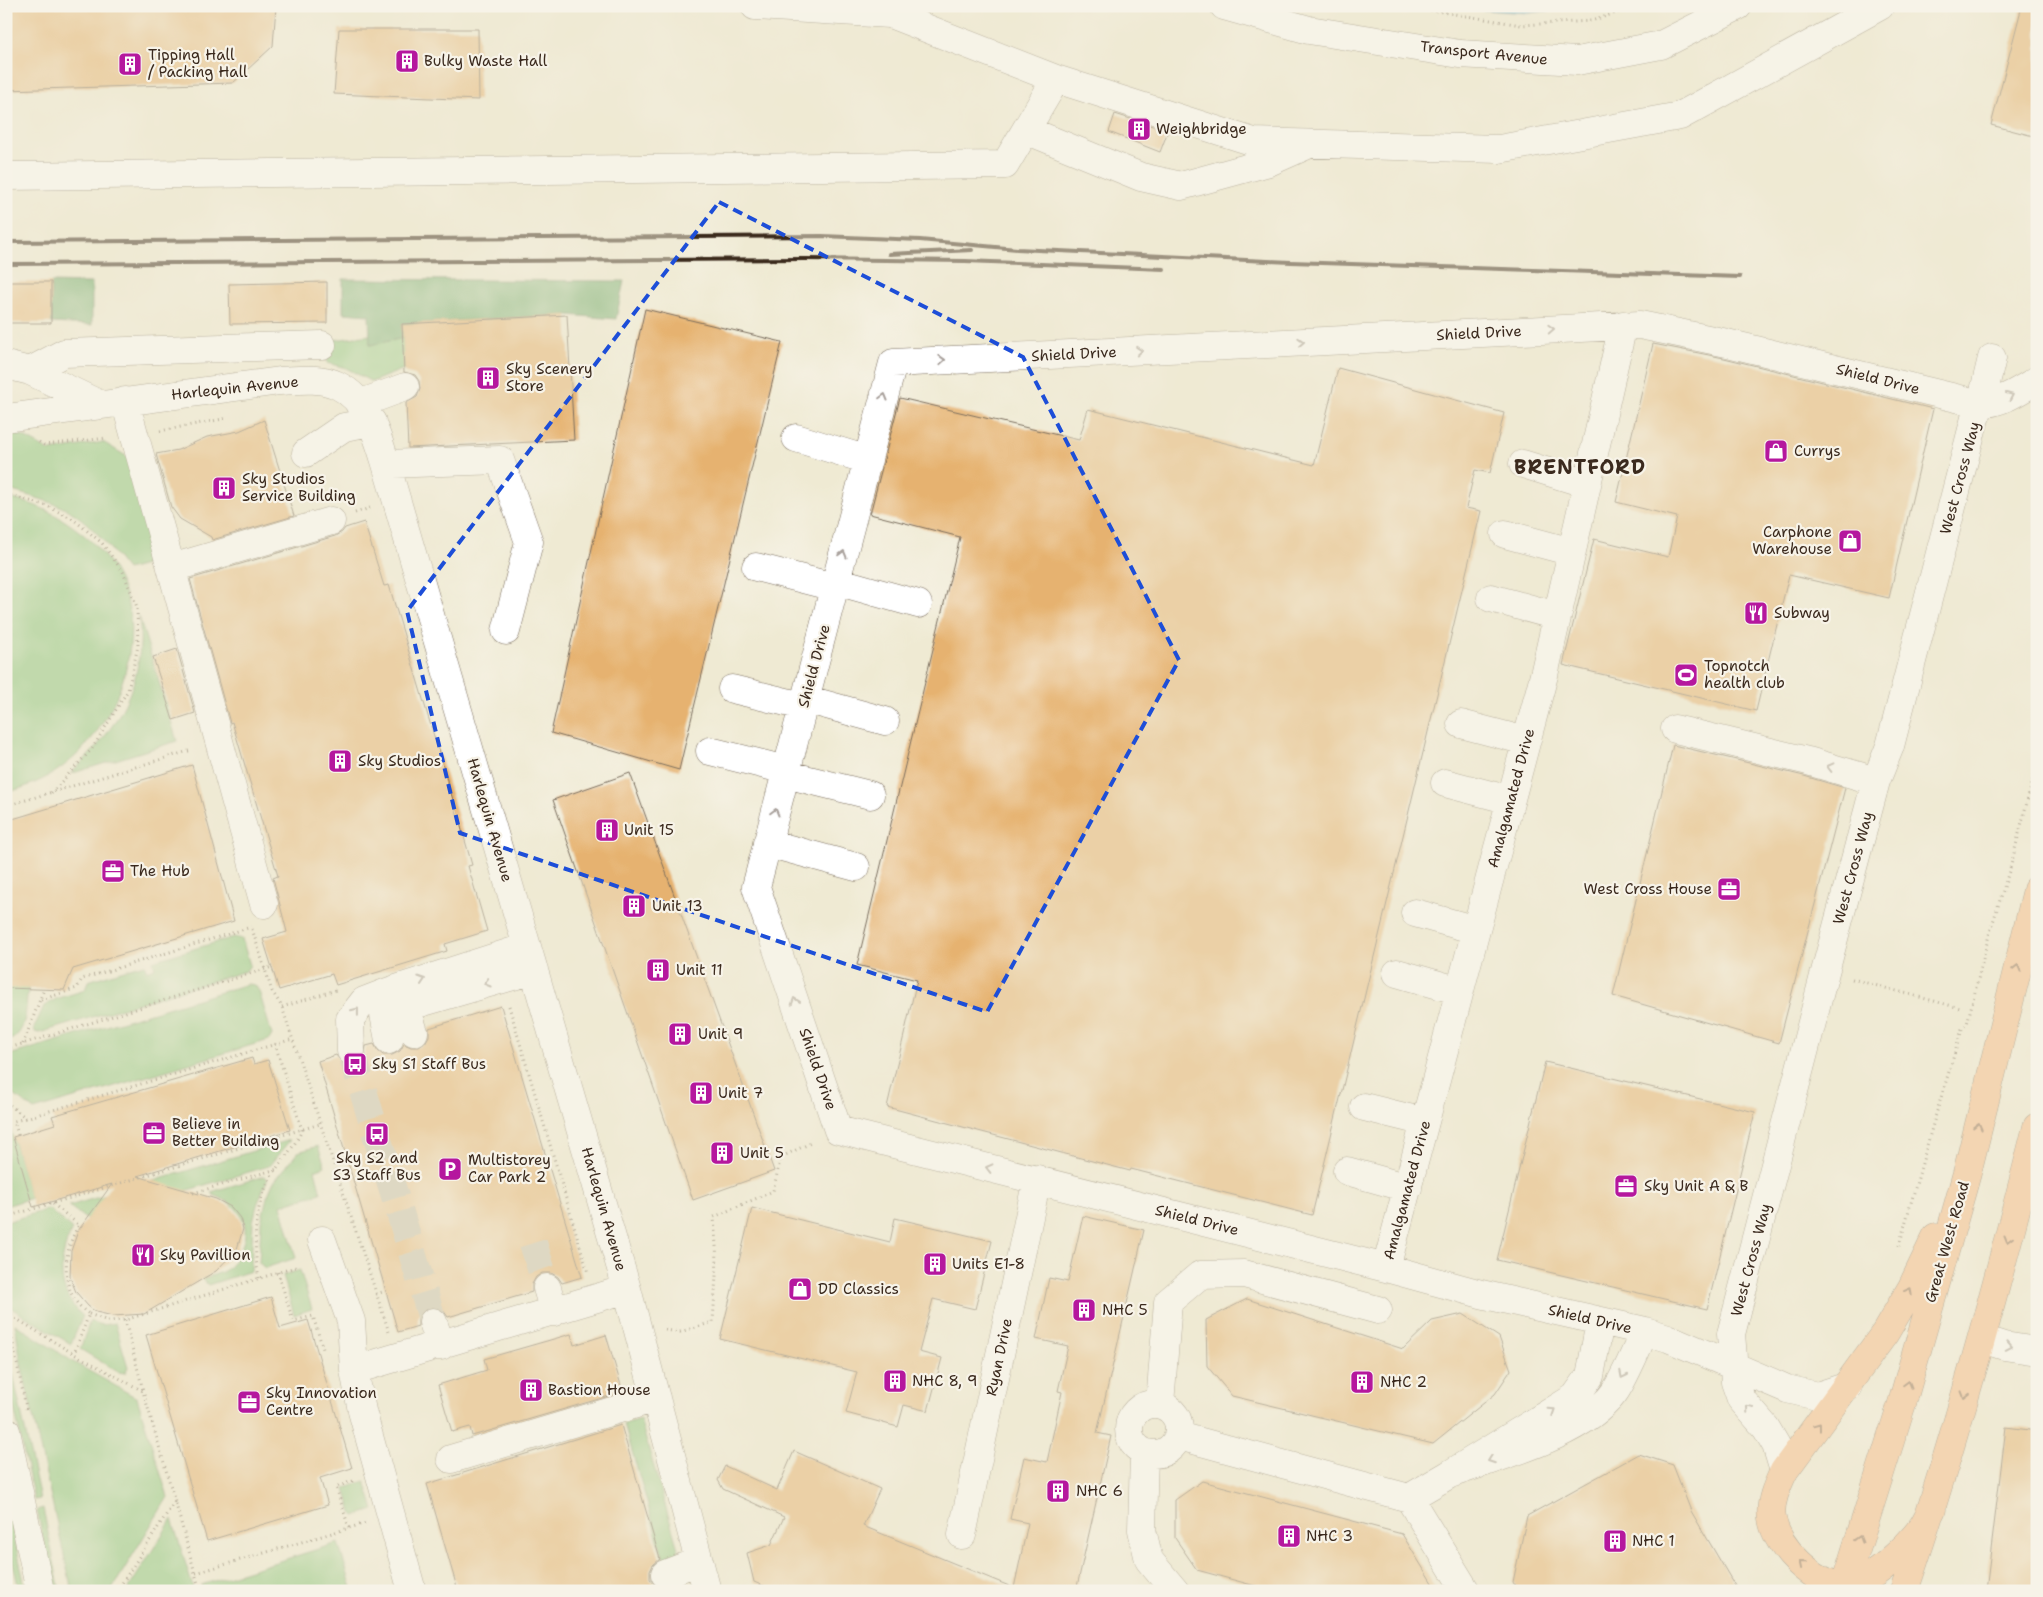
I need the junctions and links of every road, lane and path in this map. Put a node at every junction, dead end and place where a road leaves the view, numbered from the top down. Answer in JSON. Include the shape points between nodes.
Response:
{"nodes":[{"id":1,"x":755,"y":6,"type":"edge"},
{"id":2,"x":1224,"y":6,"type":"edge"},
{"id":3,"x":1406,"y":6,"type":"edge"},
{"id":4,"x":1637,"y":6,"type":"edge"},
{"id":5,"x":1738,"y":6,"type":"edge"},
{"id":6,"x":1880,"y":6,"type":"edge"},
{"id":7,"x":1056,"y":79,"type":"junction"},
{"id":8,"x":1026,"y":130,"type":"junction"},
{"id":9,"x":1313,"y":143,"type":"junction"},
{"id":10,"x":6,"y":176,"type":"edge"},
{"id":11,"x":1623,"y":326,"type":"junction"},
{"id":12,"x":322,"y":345,"type":"dead end"},
{"id":13,"x":1992,"y":358,"type":"dead end"},
{"id":14,"x":18,"y":368,"type":"edge"},
{"id":15,"x":2037,"y":380,"type":"edge"},
{"id":16,"x":405,"y":387,"type":"dead end"},
{"id":17,"x":113,"y":403,"type":"junction"},
{"id":18,"x":1981,"y":404,"type":"junction"},
{"id":19,"x":366,"y":413,"type":"junction"},
{"id":20,"x":234,"y":416,"type":"dead end"},
{"id":21,"x":6,"y":418,"type":"edge"},
{"id":22,"x":135,"y":435,"type":"junction"},
{"id":23,"x":796,"y":438,"type":"dead end"},
{"id":24,"x":37,"y":441,"type":"dead end"},
{"id":25,"x":306,"y":453,"type":"dead end"},
{"id":26,"x":868,"y":460,"type":"junction"},
{"id":27,"x":386,"y":464,"type":"junction"},
{"id":28,"x":1523,"y":464,"type":"dead end"},
{"id":29,"x":1587,"y":484,"type":"junction"},
{"id":30,"x":6,"y":494,"type":"edge"},
{"id":31,"x":378,"y":506,"type":"dead end"},
{"id":32,"x":362,"y":510,"type":"dead end"},
{"id":33,"x":330,"y":521,"type":"dead end"},
{"id":34,"x":1505,"y":534,"type":"dead end"},
{"id":35,"x":1572,"y":552,"type":"junction"},
{"id":36,"x":756,"y":567,"type":"dead end"},
{"id":37,"x":172,"y":568,"type":"junction"},
{"id":38,"x":835,"y":584,"type":"junction"},
{"id":39,"x":1491,"y":598,"type":"dead end"},
{"id":40,"x":918,"y":604,"type":"dead end"},
{"id":41,"x":1557,"y":616,"type":"junction"},
{"id":42,"x":506,"y":631,"type":"dead end"},
{"id":43,"x":732,"y":689,"type":"dead end"},
{"id":44,"x":804,"y":702,"type":"junction"},
{"id":45,"x":885,"y":721,"type":"dead end"},
{"id":46,"x":1461,"y":724,"type":"dead end"},
{"id":47,"x":1675,"y":729,"type":"dead end"},
{"id":48,"x":1526,"y":741,"type":"junction"},
{"id":49,"x":195,"y":749,"type":"dead end"},
{"id":50,"x":710,"y":751,"type":"dead end"},
{"id":51,"x":2037,"y":763,"type":"edge"},
{"id":52,"x":786,"y":772,"type":"junction"},
{"id":53,"x":1876,"y":781,"type":"junction"},
{"id":54,"x":1445,"y":783,"type":"dead end"},
{"id":55,"x":50,"y":793,"type":"junction"},
{"id":56,"x":870,"y":795,"type":"dead end"},
{"id":57,"x":1510,"y":800,"type":"junction"},
{"id":58,"x":6,"y":806,"type":"edge"},
{"id":59,"x":767,"y":842,"type":"junction"},
{"id":60,"x":856,"y":867,"type":"dead end"},
{"id":61,"x":2037,"y":890,"type":"edge"},
{"id":62,"x":1414,"y":913,"type":"dead end"},
{"id":63,"x":255,"y":916,"type":"junction"},
{"id":64,"x":1476,"y":930,"type":"junction"},
{"id":65,"x":531,"y":958,"type":"junction"},
{"id":66,"x":272,"y":967,"type":"dead end"},
{"id":67,"x":265,"y":969,"type":"junction"},
{"id":68,"x":1397,"y":973,"type":"dead end"},
{"id":69,"x":1862,"y":982,"type":"dead end"},
{"id":70,"x":345,"y":988,"type":"dead end"},
{"id":71,"x":44,"y":989,"type":"dead end"},
{"id":72,"x":390,"y":990,"type":"junction"},
{"id":73,"x":1460,"y":990,"type":"junction"},
{"id":74,"x":41,"y":1000,"type":"junction"},
{"id":75,"x":507,"y":1000,"type":"dead end"},
{"id":76,"x":282,"y":1007,"type":"junction"},
{"id":77,"x":1960,"y":1008,"type":"dead end"},
{"id":78,"x":293,"y":1039,"type":"junction"},
{"id":79,"x":23,"y":1044,"type":"junction"},
{"id":80,"x":275,"y":1044,"type":"junction"},
{"id":81,"x":6,"y":1050,"type":"edge"},
{"id":82,"x":351,"y":1051,"type":"tunnel mouth"},
{"id":83,"x":6,"y":1102,"type":"edge"},
{"id":84,"x":1364,"y":1107,"type":"dead end"},
{"id":85,"x":26,"y":1118,"type":"junction"},
{"id":86,"x":1425,"y":1122,"type":"junction"},
{"id":87,"x":320,"y":1124,"type":"junction"},
{"id":88,"x":2037,"y":1127,"type":"edge"},
{"id":89,"x":302,"y":1130,"type":"junction"},
{"id":90,"x":838,"y":1130,"type":"junction"},
{"id":91,"x":18,"y":1135,"type":"dead end"},
{"id":92,"x":277,"y":1169,"type":"junction"},
{"id":93,"x":1347,"y":1171,"type":"dead end"},
{"id":94,"x":1967,"y":1173,"type":"junction"},
{"id":95,"x":1037,"y":1179,"type":"junction"},
{"id":96,"x":1408,"y":1188,"type":"junction"},
{"id":97,"x":193,"y":1192,"type":"dead end"},
{"id":98,"x":53,"y":1204,"type":"junction"},
{"id":99,"x":6,"y":1217,"type":"edge"},
{"id":100,"x":322,"y":1240,"type":"dead end"},
{"id":101,"x":1898,"y":1250,"type":"dead end"},
{"id":102,"x":299,"y":1266,"type":"dead end"},
{"id":103,"x":1386,"y":1268,"type":"junction"},
{"id":104,"x":278,"y":1272,"type":"junction"},
{"id":105,"x":259,"y":1278,"type":"junction"},
{"id":106,"x":590,"y":1280,"type":"dead end"},
{"id":107,"x":386,"y":1291,"type":"dead end"},
{"id":108,"x":376,"y":1294,"type":"junction"},
{"id":109,"x":630,"y":1298,"type":"junction"},
{"id":110,"x":1378,"y":1310,"type":"dead end"},
{"id":111,"x":7,"y":1312,"type":"edge"},
{"id":112,"x":89,"y":1314,"type":"junction"},
{"id":113,"x":125,"y":1320,"type":"junction"},
{"id":114,"x":713,"y":1322,"type":"dead end"},
{"id":115,"x":1600,"y":1322,"type":"junction"},
{"id":116,"x":1645,"y":1331,"type":"junction"},
{"id":117,"x":391,"y":1339,"type":"dead end"},
{"id":118,"x":1982,"y":1340,"type":"junction"},
{"id":119,"x":2037,"y":1351,"type":"edge"},
{"id":120,"x":74,"y":1354,"type":"junction"},
{"id":121,"x":325,"y":1354,"type":"dead end"},
{"id":122,"x":1733,"y":1367,"type":"junction"},
{"id":123,"x":354,"y":1370,"type":"junction"},
{"id":124,"x":1848,"y":1386,"type":"junction"},
{"id":125,"x":143,"y":1391,"type":"junction"},
{"id":126,"x":656,"y":1398,"type":"junction"},
{"id":127,"x":1160,"y":1404,"type":"junction"},
{"id":128,"x":17,"y":1424,"type":"edge"},
{"id":129,"x":1179,"y":1436,"type":"junction"},
{"id":130,"x":1144,"y":1453,"type":"junction"},
{"id":131,"x":451,"y":1459,"type":"dead end"},
{"id":132,"x":1784,"y":1472,"type":"junction"},
{"id":133,"x":1450,"y":1474,"type":"junction"},
{"id":134,"x":362,"y":1478,"type":"dead end"},
{"id":135,"x":1409,"y":1498,"type":"junction"},
{"id":136,"x":175,"y":1501,"type":"junction"},
{"id":137,"x":1932,"y":1510,"type":"junction"},
{"id":138,"x":373,"y":1521,"type":"dead end"},
{"id":139,"x":349,"y":1528,"type":"junction"},
{"id":140,"x":962,"y":1535,"type":"dead end"},
{"id":141,"x":699,"y":1562,"type":"junction"},
{"id":142,"x":196,"y":1573,"type":"junction"},
{"id":143,"x":665,"y":1574,"type":"dead end"},
{"id":144,"x":1844,"y":1588,"type":"edge"},
{"id":145,"x":40,"y":1591,"type":"edge"},
{"id":146,"x":117,"y":1591,"type":"edge"},
{"id":147,"x":200,"y":1591,"type":"edge"},
{"id":148,"x":412,"y":1591,"type":"edge"},
{"id":149,"x":707,"y":1591,"type":"edge"},
{"id":150,"x":1175,"y":1591,"type":"edge"},
{"id":151,"x":1466,"y":1591,"type":"edge"},
{"id":152,"x":1904,"y":1591,"type":"edge"}],
"edges":[{"from":1,"to":7,"type":"street","via":[[890,14]]},
{"from":2,"to":5,"type":"street","name":"Transport Avenue","via":[[1309,30],[1460,54],[1577,61],[1661,45]]},
{"from":3,"to":4,"type":"path","via":[[1521,25],[1591,21]]},
{"from":6,"to":9,"type":"street","via":[[1680,116],[1499,149]]},
{"from":7,"to":8,"type":"street"},
{"from":7,"to":9,"type":"street","via":[[1254,142]]},
{"from":8,"to":9,"type":"street","via":[[1141,177],[1181,186],[1269,162]]},
{"from":8,"to":10,"type":"street","via":[[1006,165]]},
{"from":11,"to":18,"type":"street","name":"Shield Drive","via":[[1640,325],[1727,343]]},
{"from":26,"to":11,"type":"street","name":"Shield Drive","one_way":true,"via":[[893,363]]},
{"from":11,"to":29,"type":"street","name":"Amalgamated Drive"},
{"from":12,"to":14,"type":"street","via":[[64,354]]},
{"from":13,"to":18,"type":"street","name":"West Cross Way"},
{"from":14,"to":17,"type":"street"},
{"from":18,"to":15,"type":"street","one_way":true,"via":[[1995,403]]},
{"from":16,"to":19,"type":"street"},
{"from":17,"to":19,"type":"street","name":"Harlequin Avenue","via":[[302,380],[337,385]]},
{"from":17,"to":21,"type":"street","name":"Harlequin Avenue"},
{"from":17,"to":22,"type":"street"},
{"from":18,"to":53,"type":"street","name":"West Cross Way","via":[[1890,746]]},
{"from":19,"to":25,"type":"street"},
{"from":19,"to":27,"type":"street","name":"Harlequin Avenue"},
{"from":20,"to":22,"type":"path"},
{"from":22,"to":24,"type":"path","via":[[44,445]]},
{"from":22,"to":37,"type":"street"},
{"from":23,"to":26,"type":"street"},
{"from":38,"to":26,"type":"street","name":"Shield Drive","one_way":true},
{"from":27,"to":42,"type":"street","via":[[500,460],[529,542]]},
{"from":27,"to":65,"type":"street","name":"Harlequin Avenue"},
{"from":28,"to":29,"type":"street"},
{"from":29,"to":35,"type":"street","name":"Amalgamated Drive"},
{"from":30,"to":55,"type":"path","via":[[47,506],[73,519],[102,542],[123,572],[137,606],[138,646],[128,690],[92,749]]},
{"from":31,"to":32,"type":"path"},
{"from":33,"to":37,"type":"street"},
{"from":34,"to":35,"type":"street"},
{"from":35,"to":41,"type":"street","name":"Amalgamated Drive"},
{"from":36,"to":38,"type":"street"},
{"from":37,"to":63,"type":"street"},
{"from":38,"to":40,"type":"street"},
{"from":38,"to":44,"type":"street","name":"Shield Drive"},
{"from":39,"to":41,"type":"street"},
{"from":41,"to":48,"type":"street","name":"Amalgamated Drive"},
{"from":43,"to":44,"type":"street"},
{"from":44,"to":45,"type":"street"},
{"from":44,"to":52,"type":"street","name":"Shield Drive"},
{"from":46,"to":48,"type":"street"},
{"from":53,"to":47,"type":"street","one_way":true},
{"from":48,"to":57,"type":"street","name":"Amalgamated Drive"},
{"from":49,"to":55,"type":"path"},
{"from":50,"to":52,"type":"street"},
{"from":51,"to":101,"type":"path","via":[[1967,1024],[1962,1030],[1932,1124]]},
{"from":52,"to":56,"type":"street"},
{"from":59,"to":52,"type":"street","name":"Shield Drive","one_way":true},
{"from":53,"to":122,"type":"street","name":"West Cross Way","via":[[1731,1334]]},
{"from":54,"to":57,"type":"street"},
{"from":55,"to":58,"type":"path"},
{"from":57,"to":64,"type":"street","name":"Amalgamated Drive"},
{"from":59,"to":60,"type":"street"},
{"from":90,"to":59,"type":"street","name":"Shield Drive","one_way":true,"via":[[756,887]]},
{"from":94,"to":61,"type":"highway","name":"Great West Road","one_way":true},
{"from":62,"to":64,"type":"street"},
{"from":63,"to":67,"type":"path"},
{"from":63,"to":74,"type":"path","via":[[82,979],[77,988]]},
{"from":64,"to":73,"type":"street","name":"Amalgamated Drive"},
{"from":72,"to":65,"type":"street","one_way":true},
{"from":65,"to":72,"type":"street","one_way":true,"via":[[406,1007],[401,1036],[384,1014]]},
{"from":65,"to":109,"type":"street","name":"Harlequin Avenue"},
{"from":66,"to":67,"type":"path"},
{"from":67,"to":76,"type":"path","via":[[272,992]]},
{"from":67,"to":79,"type":"path"},
{"from":68,"to":73,"type":"street"},
{"from":69,"to":77,"type":"path"},
{"from":70,"to":76,"type":"path"},
{"from":71,"to":74,"type":"path"},
{"from":82,"to":72,"type":"street","one_way":true,"via":[[350,1019],[364,1001]]},
{"from":73,"to":86,"type":"street","name":"Amalgamated Drive"},
{"from":74,"to":79,"type":"path"},
{"from":75,"to":106,"type":"path"},
{"from":76,"to":78,"type":"path"},
{"from":78,"to":80,"type":"path"},
{"from":78,"to":87,"type":"path"},
{"from":79,"to":81,"type":"path"},
{"from":80,"to":85,"type":"path"},
{"from":80,"to":89,"type":"path"},
{"from":83,"to":85,"type":"path"},
{"from":84,"to":86,"type":"street"},
{"from":85,"to":91,"type":"path","via":[[14,1121]]},
{"from":86,"to":96,"type":"street","name":"Amalgamated Drive"},
{"from":87,"to":89,"type":"path"},
{"from":87,"to":108,"type":"path"},
{"from":88,"to":118,"type":"highway","one_way":true},
{"from":89,"to":92,"type":"path"},
{"from":89,"to":98,"type":"path"},
{"from":95,"to":90,"type":"street","name":"Shield Drive","one_way":true},
{"from":90,"to":114,"type":"path","via":[[781,1157],[773,1190],[714,1217],[717,1260]]},
{"from":92,"to":97,"type":"path"},
{"from":92,"to":105,"type":"path","via":[[265,1192],[257,1222]]},
{"from":93,"to":96,"type":"street"},
{"from":124,"to":94,"type":"highway","one_way":true,"via":[[1912,1287]]},
{"from":144,"to":94,"type":"highway","name":"Great West Road","one_way":true,"via":[[1903,1400]]},
{"from":95,"to":103,"type":"street","name":"Shield Drive"},
{"from":95,"to":140,"type":"street","name":"Ryan Drive"},
{"from":96,"to":103,"type":"street","name":"Amalgamated Drive"},
{"from":98,"to":99,"type":"path"},
{"from":98,"to":112,"type":"path","via":[[79,1225],[68,1247],[66,1276],[75,1300]]},
{"from":100,"to":123,"type":"street","via":[[352,1321]]},
{"from":102,"to":104,"type":"path"},
{"from":103,"to":115,"type":"street","name":"Shield Drive"},
{"from":104,"to":105,"type":"path"},
{"from":104,"to":121,"type":"path","via":[[293,1321],[313,1316]]},
{"from":105,"to":113,"type":"path"},
{"from":107,"to":108,"type":"path"},
{"from":108,"to":117,"type":"path"},
{"from":109,"to":123,"type":"street","via":[[551,1300],[437,1334]]},
{"from":109,"to":126,"type":"street","name":"Harlequin Avenue"},
{"from":110,"to":127,"type":"street","via":[[1244,1274],[1200,1275],[1168,1302]]},
{"from":111,"to":120,"type":"path"},
{"from":111,"to":128,"type":"path"},
{"from":112,"to":113,"type":"path","via":[[108,1321]]},
{"from":112,"to":120,"type":"path"},
{"from":113,"to":125,"type":"path"},
{"from":115,"to":116,"type":"street","name":"Shield Drive"},
{"from":133,"to":115,"type":"street","one_way":true,"via":[[1575,1397],[1590,1376]]},
{"from":116,"to":122,"type":"street","name":"Shield Drive"},
{"from":116,"to":133,"type":"street","one_way":true,"via":[[1614,1393],[1590,1416],[1549,1438]]},
{"from":118,"to":119,"type":"street","one_way":true},
{"from":118,"to":137,"type":"highway","one_way":true},
{"from":120,"to":125,"type":"path"},
{"from":122,"to":124,"type":"street","name":"Shield Drive","via":[[1787,1389],[1817,1396]]},
{"from":132,"to":122,"type":"street","name":"West Cross Way","one_way":true,"via":[[1776,1445],[1766,1428],[1741,1399]]},
{"from":123,"to":148,"type":"street","via":[[362,1411]]},
{"from":132,"to":124,"type":"highway","one_way":true},
{"from":125,"to":136,"type":"path"},
{"from":126,"to":131,"type":"street"},
{"from":126,"to":141,"type":"street","name":"Harlequin Avenue"},
{"from":127,"to":129,"type":"street","via":[[1174,1413],[1180,1428]]},
{"from":127,"to":130,"type":"street","via":[[1137,1410],[1129,1425],[1132,1441]]},
{"from":128,"to":145,"type":"street"},
{"from":129,"to":130,"type":"street","via":[[1169,1450],[1161,1454]]},
{"from":129,"to":135,"type":"street"},
{"from":130,"to":150,"type":"street","via":[[1142,1530],[1149,1560]]},
{"from":144,"to":132,"type":"highway","one_way":true,"via":[[1806,1568],[1776,1536],[1771,1518],[1773,1496]]},
{"from":133,"to":135,"type":"street"},
{"from":134,"to":139,"type":"path","via":[[336,1487]]},
{"from":135,"to":151,"type":"street"},
{"from":136,"to":142,"type":"path"},
{"from":136,"to":146,"type":"path"},
{"from":137,"to":144,"type":"highway","via":[[1914,1537],[1883,1567],[1868,1578]]},
{"from":137,"to":152,"type":"highway"},
{"from":138,"to":139,"type":"path"},
{"from":139,"to":142,"type":"path"},
{"from":141,"to":143,"type":"street"},
{"from":141,"to":149,"type":"street","name":"Harlequin Avenue"},
{"from":142,"to":147,"type":"path"}]}
